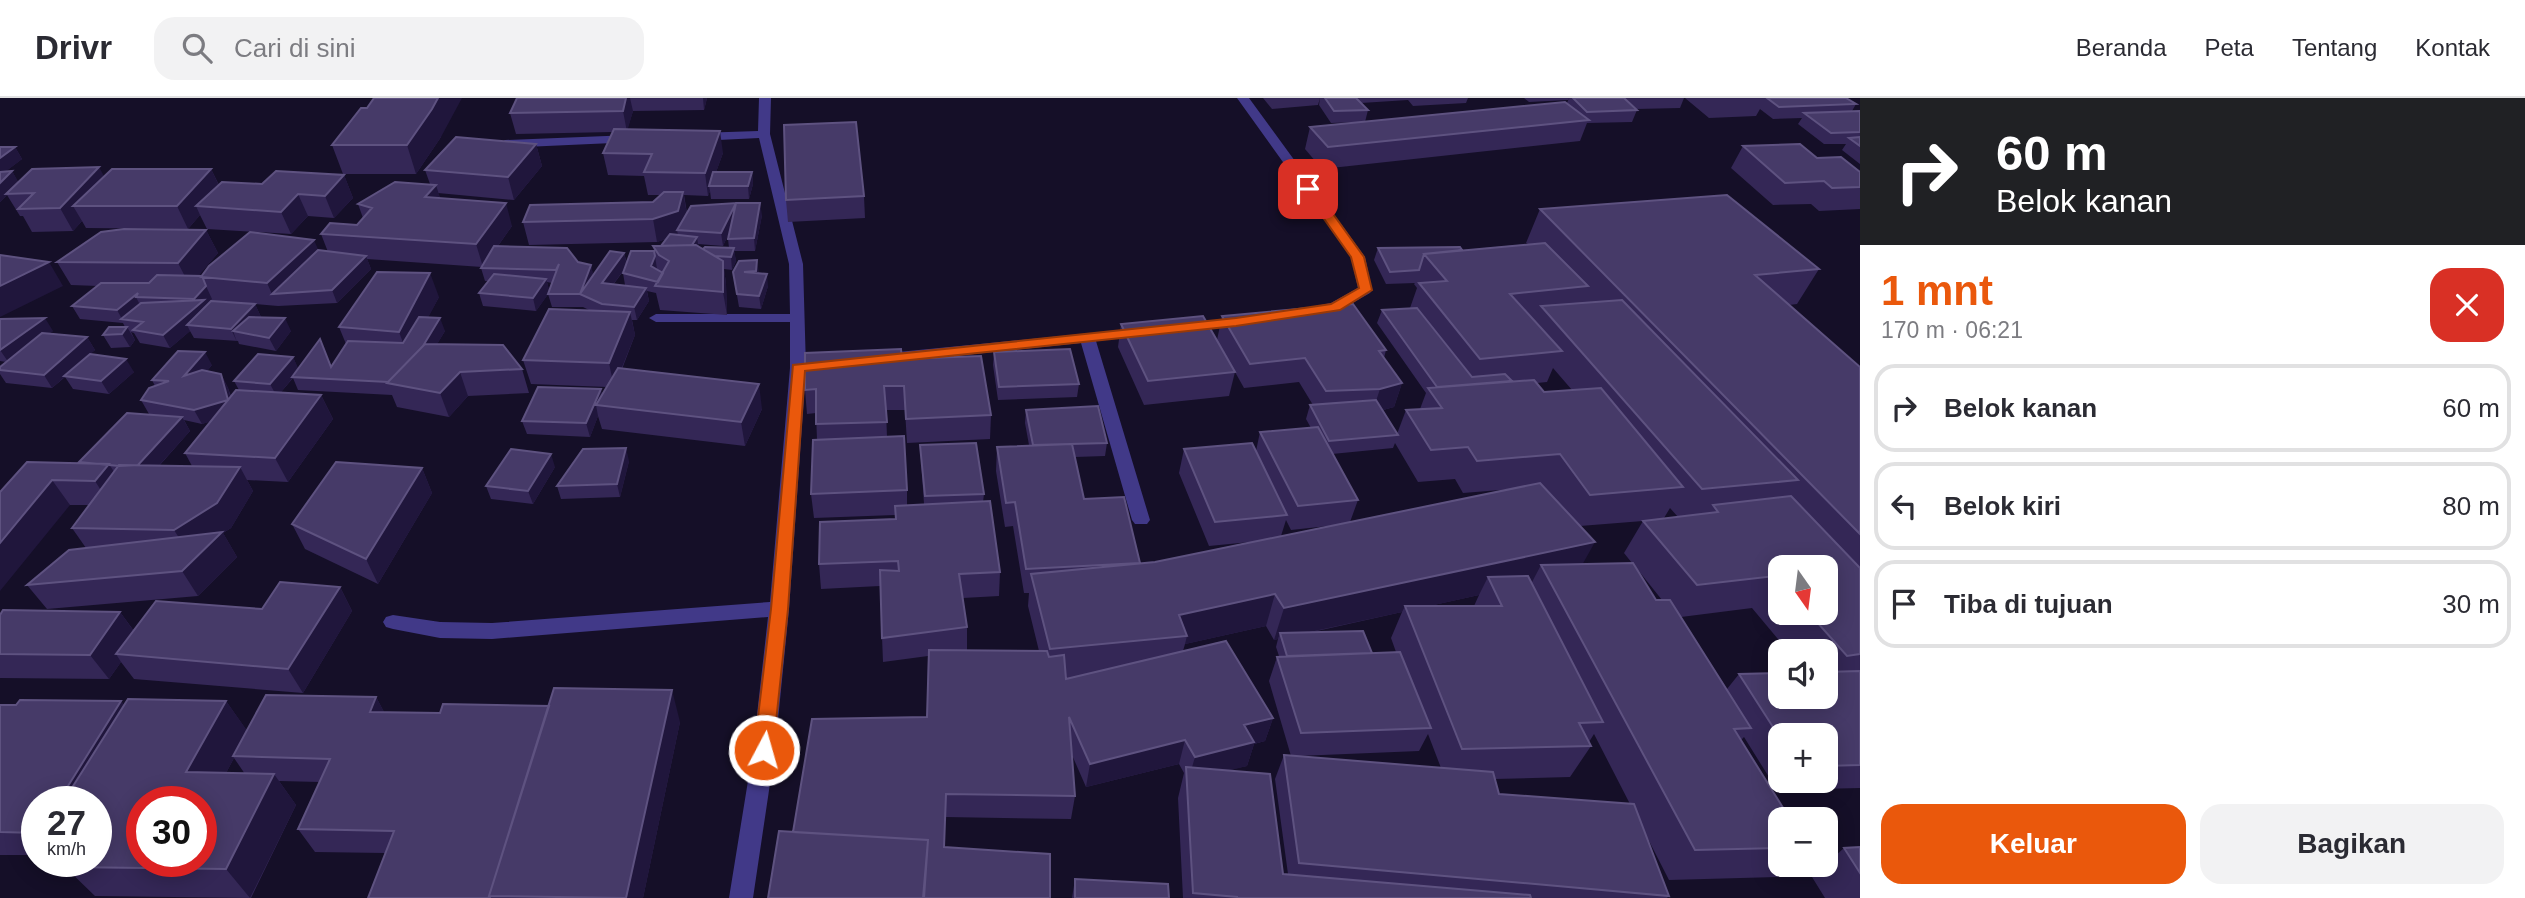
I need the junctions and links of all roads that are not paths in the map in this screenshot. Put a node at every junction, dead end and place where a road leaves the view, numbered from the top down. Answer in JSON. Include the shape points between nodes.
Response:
{"nodes":[{"id":1,"x":765,"y":98,"type":"edge"},
{"id":2,"x":1243,"y":98,"type":"edge"},
{"id":3,"x":764,"y":134,"type":"junction"},
{"id":4,"x":681,"y":137,"type":"edge"},
{"id":5,"x":639,"y":139,"type":"edge"},
{"id":6,"x":487,"y":145,"type":"edge"},
{"id":7,"x":1298,"y":313,"type":"edge"},
{"id":8,"x":656,"y":318,"type":"dead end"},
{"id":9,"x":799,"y":318,"type":"junction"},
{"id":10,"x":1261,"y":318,"type":"edge"},
{"id":11,"x":1087,"y":337,"type":"junction"},
{"id":12,"x":863,"y":360,"type":"edge"},
{"id":13,"x":1141,"y":520,"type":"dead end"},
{"id":14,"x":779,"y":609,"type":"junction"},
{"id":15,"x":393,"y":622,"type":"dead end"},
{"id":16,"x":741,"y":898,"type":"edge"}],
"edges":[{"from":1,"to":3,"type":"street"},
{"from":2,"to":7,"type":"street","via":[[1357,257],[1366,290],[1335,307]]},
{"from":3,"to":4,"type":"street"},
{"from":3,"to":9,"type":"street","via":[[796,264]]},
{"from":5,"to":6,"type":"street"},
{"from":8,"to":9,"type":"street"},
{"from":9,"to":14,"type":"street","via":[[804,367]]},
{"from":10,"to":11,"type":"street"},
{"from":11,"to":12,"type":"street"},
{"from":11,"to":13,"type":"street"},
{"from":14,"to":15,"type":"street","via":[[492,631],[440,630]]},
{"from":14,"to":16,"type":"street","via":[[764,750]]}]}
